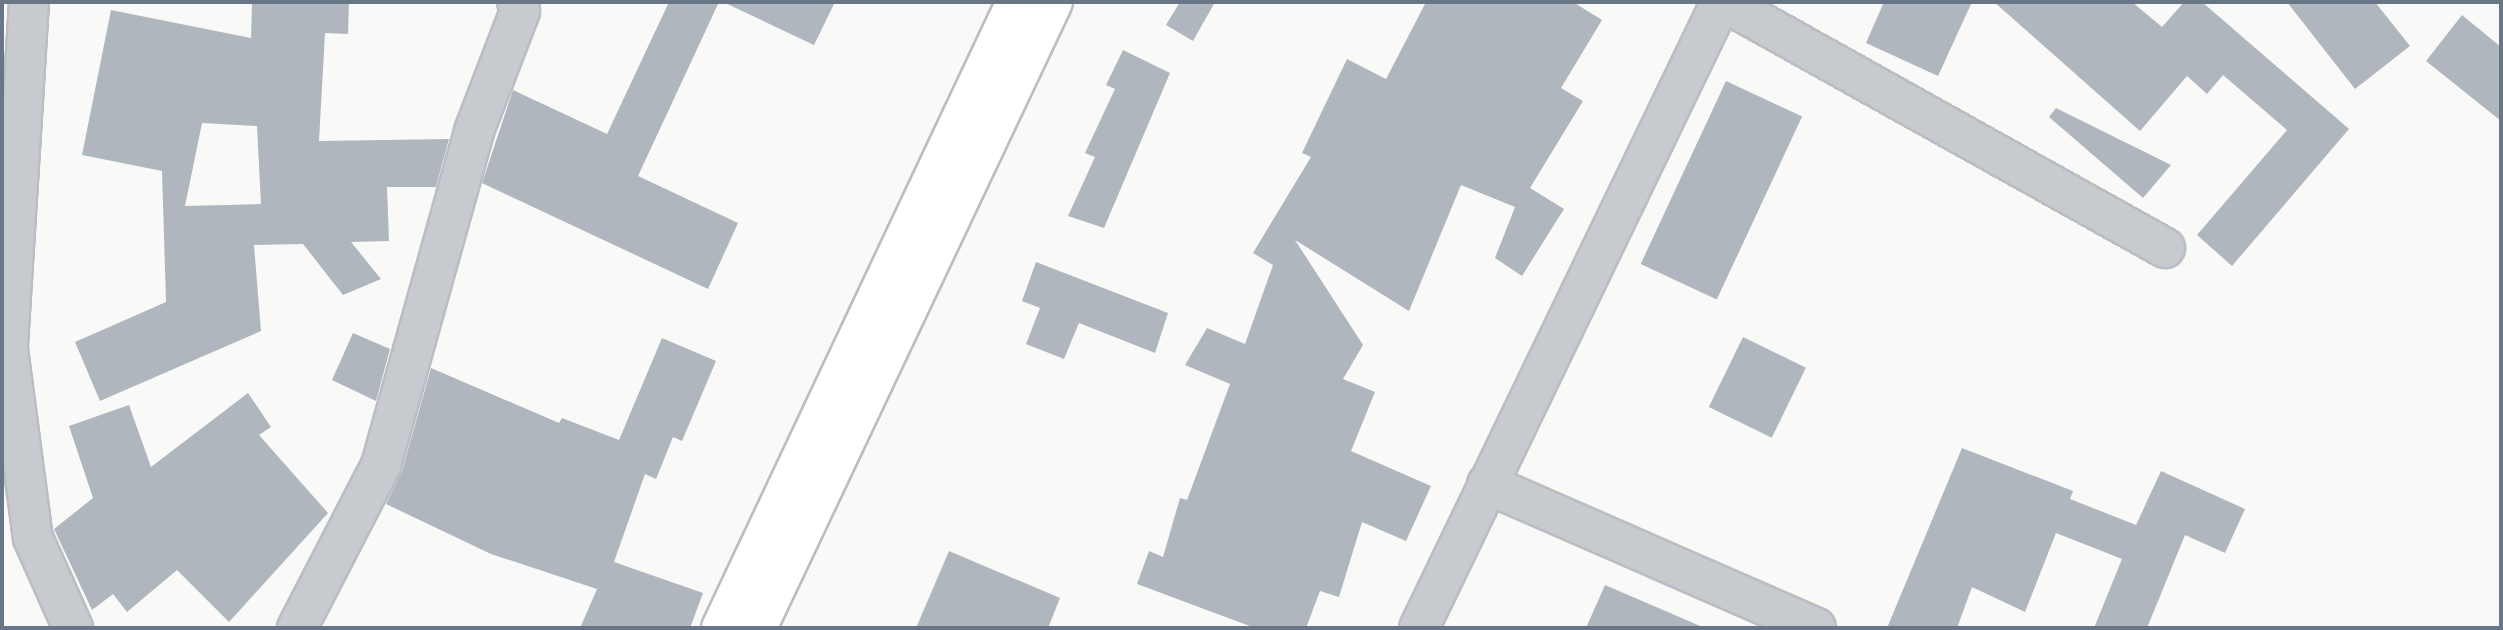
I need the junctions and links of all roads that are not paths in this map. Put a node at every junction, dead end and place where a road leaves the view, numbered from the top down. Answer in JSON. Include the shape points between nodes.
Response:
{"nodes":[{"id":1,"x":29,"y":2,"type":"edge"},
{"id":2,"x":517,"y":2,"type":"edge"},
{"id":3,"x":1016,"y":2,"type":"edge"},
{"id":4,"x":1053,"y":2,"type":"edge"},
{"id":5,"x":1723,"y":2,"type":"edge"},
{"id":6,"x":2165,"y":248,"type":"dead end"},
{"id":7,"x":1487,"y":484,"type":"junction"},
{"id":8,"x":73,"y":628,"type":"edge"},
{"id":9,"x":297,"y":628,"type":"edge"},
{"id":10,"x":720,"y":628,"type":"edge"},
{"id":11,"x":757,"y":628,"type":"edge"},
{"id":12,"x":1419,"y":628,"type":"edge"},
{"id":13,"x":1816,"y":628,"type":"edge"}],
"edges":[{"from":1,"to":8,"type":"street","via":[[8,349],[33,538]]},
{"from":2,"to":9,"type":"street","via":[[520,11],[474,131],[381,465]]},
{"from":3,"to":10,"type":"main road"},
{"from":4,"to":11,"type":"main road"},
{"from":5,"to":6,"type":"street"},
{"from":5,"to":7,"type":"street"},
{"from":7,"to":12,"type":"street"},
{"from":7,"to":13,"type":"street"}]}
